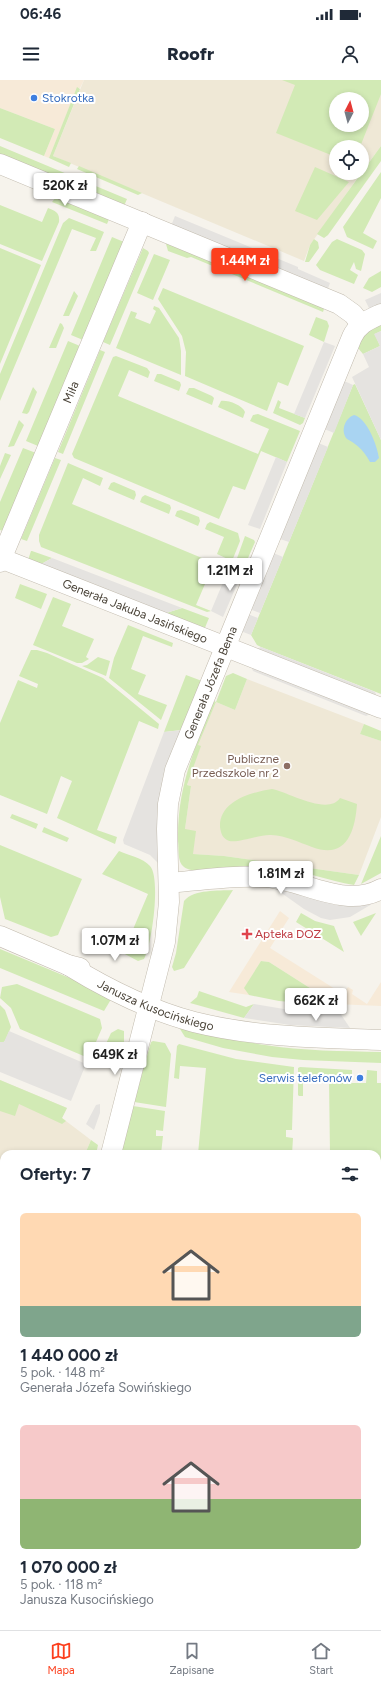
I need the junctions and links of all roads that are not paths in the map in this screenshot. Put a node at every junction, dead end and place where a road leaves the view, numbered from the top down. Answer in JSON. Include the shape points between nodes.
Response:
{"nodes":[{"id":1,"x":0,"y":164,"type":"edge"},
{"id":2,"x":142,"y":222,"type":"junction"},
{"id":3,"x":381,"y":314,"type":"edge"},
{"id":4,"x":362,"y":324,"type":"junction"},
{"id":5,"x":0,"y":560,"type":"edge"},
{"id":6,"x":225,"y":646,"type":"junction"},
{"id":7,"x":381,"y":708,"type":"edge"},
{"id":8,"x":169,"y":883,"type":"junction"},
{"id":9,"x":381,"y":889,"type":"edge"},
{"id":10,"x":0,"y":936,"type":"edge"},
{"id":11,"x":150,"y":1000,"type":"junction"},
{"id":12,"x":381,"y":1040,"type":"edge"},
{"id":13,"x":112,"y":1150,"type":"edge"}],
"edges":[{"from":1,"to":2,"type":"street"},
{"from":2,"to":4,"type":"street","via":[[339,304]]},
{"from":2,"to":5,"type":"street","name":"Miła"},
{"from":3,"to":4,"type":"street"},
{"from":4,"to":6,"type":"street","name":"Generała Józefa Bema","via":[[355,330],[344,354],[314,433]]},
{"from":5,"to":6,"type":"street","name":"Generała Jakuba Jasińskiego"},
{"from":6,"to":7,"type":"street","name":"Generała Jakuba Jasińskiego"},
{"from":6,"to":8,"type":"street","name":"Generała Józefa Bema","via":[[175,770],[167,829]]},
{"from":8,"to":9,"type":"street","via":[[252,876],[292,881],[348,897],[366,895]]},
{"from":8,"to":11,"type":"street","name":"Generała Józefa Bema","via":[[165,942]]},
{"from":10,"to":11,"type":"street","name":"Janusza Kusocińskiego","via":[[68,965],[126,982]]},
{"from":11,"to":12,"type":"street","name":"Janusza Kusocińskiego","via":[[248,1031],[290,1036]]},
{"from":11,"to":13,"type":"street","name":"Generała Józefa Bema"}]}
